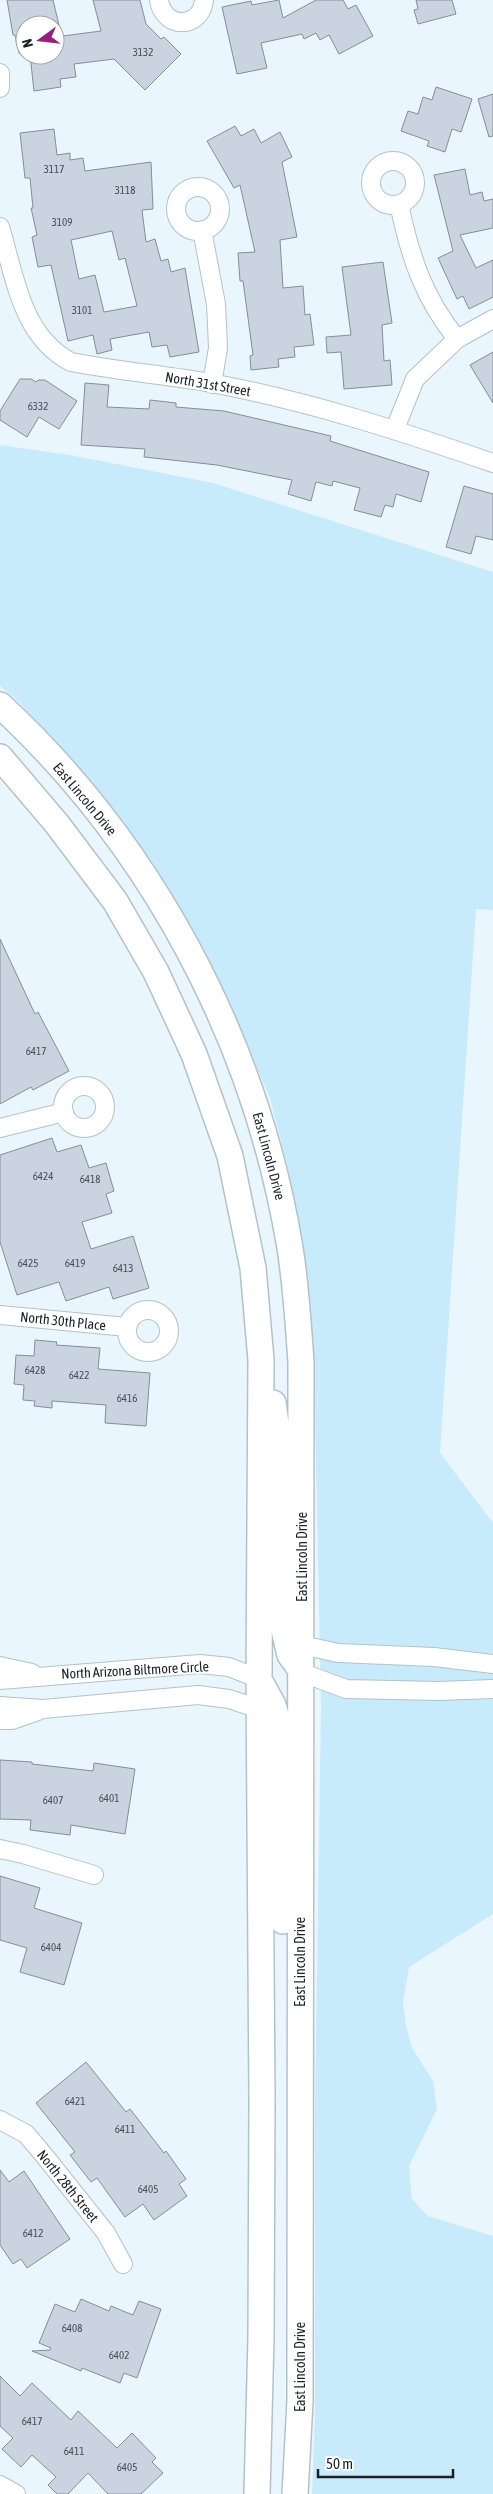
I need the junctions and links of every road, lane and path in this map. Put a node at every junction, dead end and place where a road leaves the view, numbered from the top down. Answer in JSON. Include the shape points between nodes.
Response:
{"nodes":[{"id":1,"x":159,"y":0,"type":"edge"},
{"id":2,"x":204,"y":0,"type":"edge"},
{"id":3,"x":0,"y":73,"type":"edge"},
{"id":4,"x":0,"y":88,"type":"edge"},
{"id":5,"x":399,"y":204,"type":"dead end"},
{"id":6,"x":0,"y":227,"type":"edge"},
{"id":7,"x":202,"y":230,"type":"dead end"},
{"id":8,"x":493,"y":319,"type":"edge"},
{"id":9,"x":457,"y":338,"type":"junction"},
{"id":10,"x":212,"y":384,"type":"junction"},
{"id":11,"x":395,"y":429,"type":"junction"},
{"id":12,"x":493,"y":463,"type":"edge"},
{"id":13,"x":0,"y":705,"type":"edge"},
{"id":14,"x":0,"y":757,"type":"edge"},
{"id":15,"x":64,"y":1112,"type":"dead end"},
{"id":16,"x":0,"y":1128,"type":"edge"},
{"id":17,"x":0,"y":1315,"type":"edge"},
{"id":18,"x":126,"y":1327,"type":"dead end"},
{"id":19,"x":281,"y":1472,"type":"junction"},
{"id":20,"x":281,"y":1533,"type":"junction"},
{"id":21,"x":302,"y":1645,"type":"junction"},
{"id":22,"x":493,"y":1664,"type":"edge"},
{"id":23,"x":0,"y":1666,"type":"edge"},
{"id":24,"x":303,"y":1673,"type":"junction"},
{"id":25,"x":40,"y":1676,"type":"junction"},
{"id":26,"x":259,"y":1679,"type":"junction"},
{"id":27,"x":0,"y":1680,"type":"edge"},
{"id":28,"x":493,"y":1688,"type":"edge"},
{"id":29,"x":0,"y":1706,"type":"edge"},
{"id":30,"x":43,"y":1709,"type":"junction"},
{"id":31,"x":260,"y":1709,"type":"junction"},
{"id":32,"x":0,"y":1720,"type":"edge"},
{"id":33,"x":0,"y":1849,"type":"edge"},
{"id":34,"x":94,"y":1875,"type":"dead end"},
{"id":35,"x":300,"y":2056,"type":"junction"},
{"id":36,"x":0,"y":2120,"type":"edge"},
{"id":37,"x":123,"y":2264,"type":"dead end"},
{"id":38,"x":0,"y":2486,"type":"edge"},
{"id":39,"x":16,"y":2494,"type":"edge"},
{"id":40,"x":257,"y":2494,"type":"edge"},
{"id":41,"x":295,"y":2494,"type":"edge"}],
"edges":[{"from":1,"to":2,"type":"street","via":[[164,14],[182,23],[196,18]]},
{"from":3,"to":4,"type":"street"},
{"from":5,"to":9,"type":"street","via":[[426,296]]},
{"from":6,"to":10,"type":"street","name":"North 31st Street","via":[[22,305],[38,335],[56,354],[71,362]]},
{"from":7,"to":10,"type":"street","via":[[216,304],[218,348]]},
{"from":8,"to":9,"type":"street"},
{"from":9,"to":11,"type":"street","via":[[415,379]]},
{"from":10,"to":11,"type":"street","name":"North 31st Street","via":[[304,403]]},
{"from":11,"to":12,"type":"street","name":"North 31st Street"},
{"from":13,"to":19,"type":"main road","name":"East Lincoln Drive","via":[[76,785],[160,899],[197,966],[250,1087],[269,1150],[289,1243],[302,1362]]},
{"from":14,"to":19,"type":"main road","name":"East Lincoln Drive","via":[[57,824],[115,901],[156,972],[194,1054],[230,1156],[242,1206],[253,1268],[261,1360]]},
{"from":15,"to":16,"type":"street"},
{"from":17,"to":18,"type":"street","name":"North 30th Place"},
{"from":19,"to":20,"type":"main road","name":"East Lincoln Drive"},
{"from":19,"to":20,"type":"main road","name":"East Lincoln Drive"},
{"from":20,"to":21,"type":"main road","name":"East Lincoln Drive"},
{"from":20,"to":24,"type":"main road","via":[[281,1617],[290,1655]]},
{"from":20,"to":26,"type":"main road","name":"East Lincoln Drive"},
{"from":21,"to":22,"type":"street","via":[[338,1653],[434,1657]]},
{"from":21,"to":24,"type":"main road","name":"East Lincoln Drive"},
{"from":23,"to":25,"type":"street","name":"North Arizona Biltmore Circle"},
{"from":24,"to":28,"type":"street","via":[[346,1689],[439,1691]]},
{"from":24,"to":35,"type":"main road","name":"East Lincoln Drive"},
{"from":25,"to":26,"type":"street","name":"North Arizona Biltmore Circle","via":[[200,1664],[229,1667]]},
{"from":25,"to":27,"type":"street","name":"North Arizona Biltmore Circle"},
{"from":26,"to":31,"type":"main road","name":"East Lincoln Drive"},
{"from":26,"to":35,"type":"main road","via":[[273,1705],[281,1732],[284,1982]]},
{"from":29,"to":30,"type":"street","name":"North Arizona Biltmore Circle"},
{"from":30,"to":31,"type":"street","name":"North Arizona Biltmore Circle","via":[[198,1695],[229,1699]]},
{"from":30,"to":32,"type":"street","name":"North Arizona Biltmore Circle","via":[[12,1720]]},
{"from":31,"to":40,"type":"main road","name":"East Lincoln Drive","via":[[262,2100]]},
{"from":33,"to":34,"type":"street"},
{"from":35,"to":41,"type":"main road","name":"East Lincoln Drive","via":[[300,2401]]},
{"from":36,"to":37,"type":"street","name":"North 28th Street","via":[[26,2134],[106,2233]]},
{"from":38,"to":39,"type":"street"}]}
